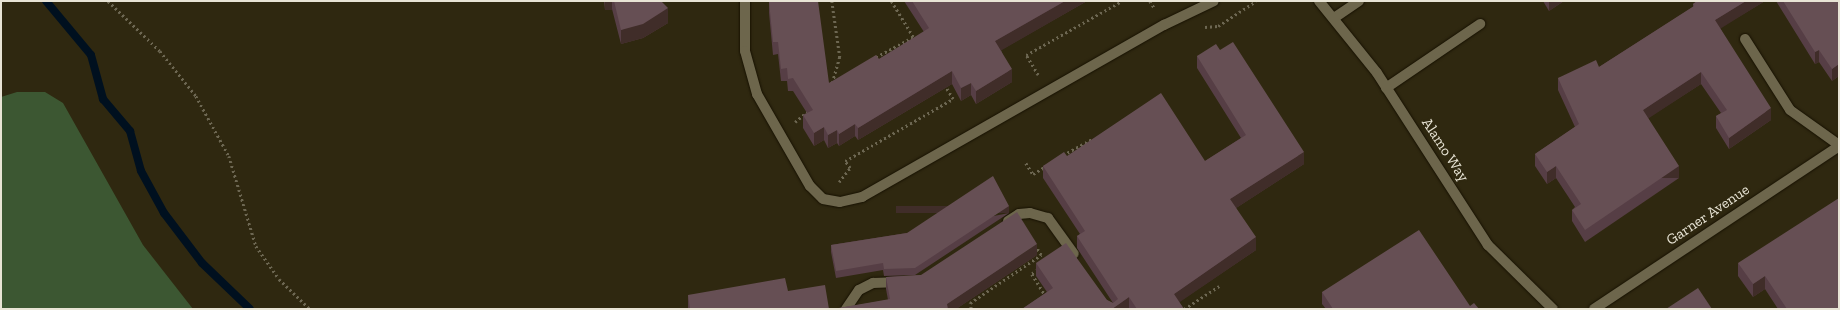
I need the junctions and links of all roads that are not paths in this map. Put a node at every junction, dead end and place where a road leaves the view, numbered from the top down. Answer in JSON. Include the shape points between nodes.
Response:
{"nodes":[{"id":1,"x":745,"y":1,"type":"edge"},
{"id":2,"x":1214,"y":1,"type":"edge"},
{"id":3,"x":1319,"y":1,"type":"edge"},
{"id":4,"x":1359,"y":1,"type":"edge"},
{"id":5,"x":1334,"y":18,"type":"junction"},
{"id":6,"x":1480,"y":24,"type":"dead end"},
{"id":7,"x":1745,"y":39,"type":"dead end"},
{"id":8,"x":1386,"y":88,"type":"junction"},
{"id":9,"x":1839,"y":145,"type":"edge"},
{"id":10,"x":996,"y":229,"type":"edge"},
{"id":11,"x":1083,"y":267,"type":"edge"},
{"id":12,"x":911,"y":282,"type":"edge"},
{"id":13,"x":846,"y":309,"type":"edge"},
{"id":14,"x":1553,"y":309,"type":"edge"},
{"id":15,"x":1594,"y":309,"type":"edge"}],
"edges":[{"from":1,"to":2,"type":"street","via":[[742,31],[749,72],[778,133],[817,195],[840,202],[856,200],[1164,25]]},
{"from":3,"to":5,"type":"street","name":"Alamo Way"},
{"from":4,"to":5,"type":"street"},
{"from":5,"to":8,"type":"street","name":"Alamo Way"},
{"from":6,"to":8,"type":"street"},
{"from":7,"to":9,"type":"street","via":[[1790,110]]},
{"from":8,"to":14,"type":"street","name":"Alamo Way","via":[[1488,245]]},
{"from":9,"to":15,"type":"street","name":"Garner Avenue"},
{"from":10,"to":11,"type":"street","via":[[1016,216],[1030,213],[1048,218]]},
{"from":12,"to":13,"type":"street","via":[[873,283],[859,290]]}]}
